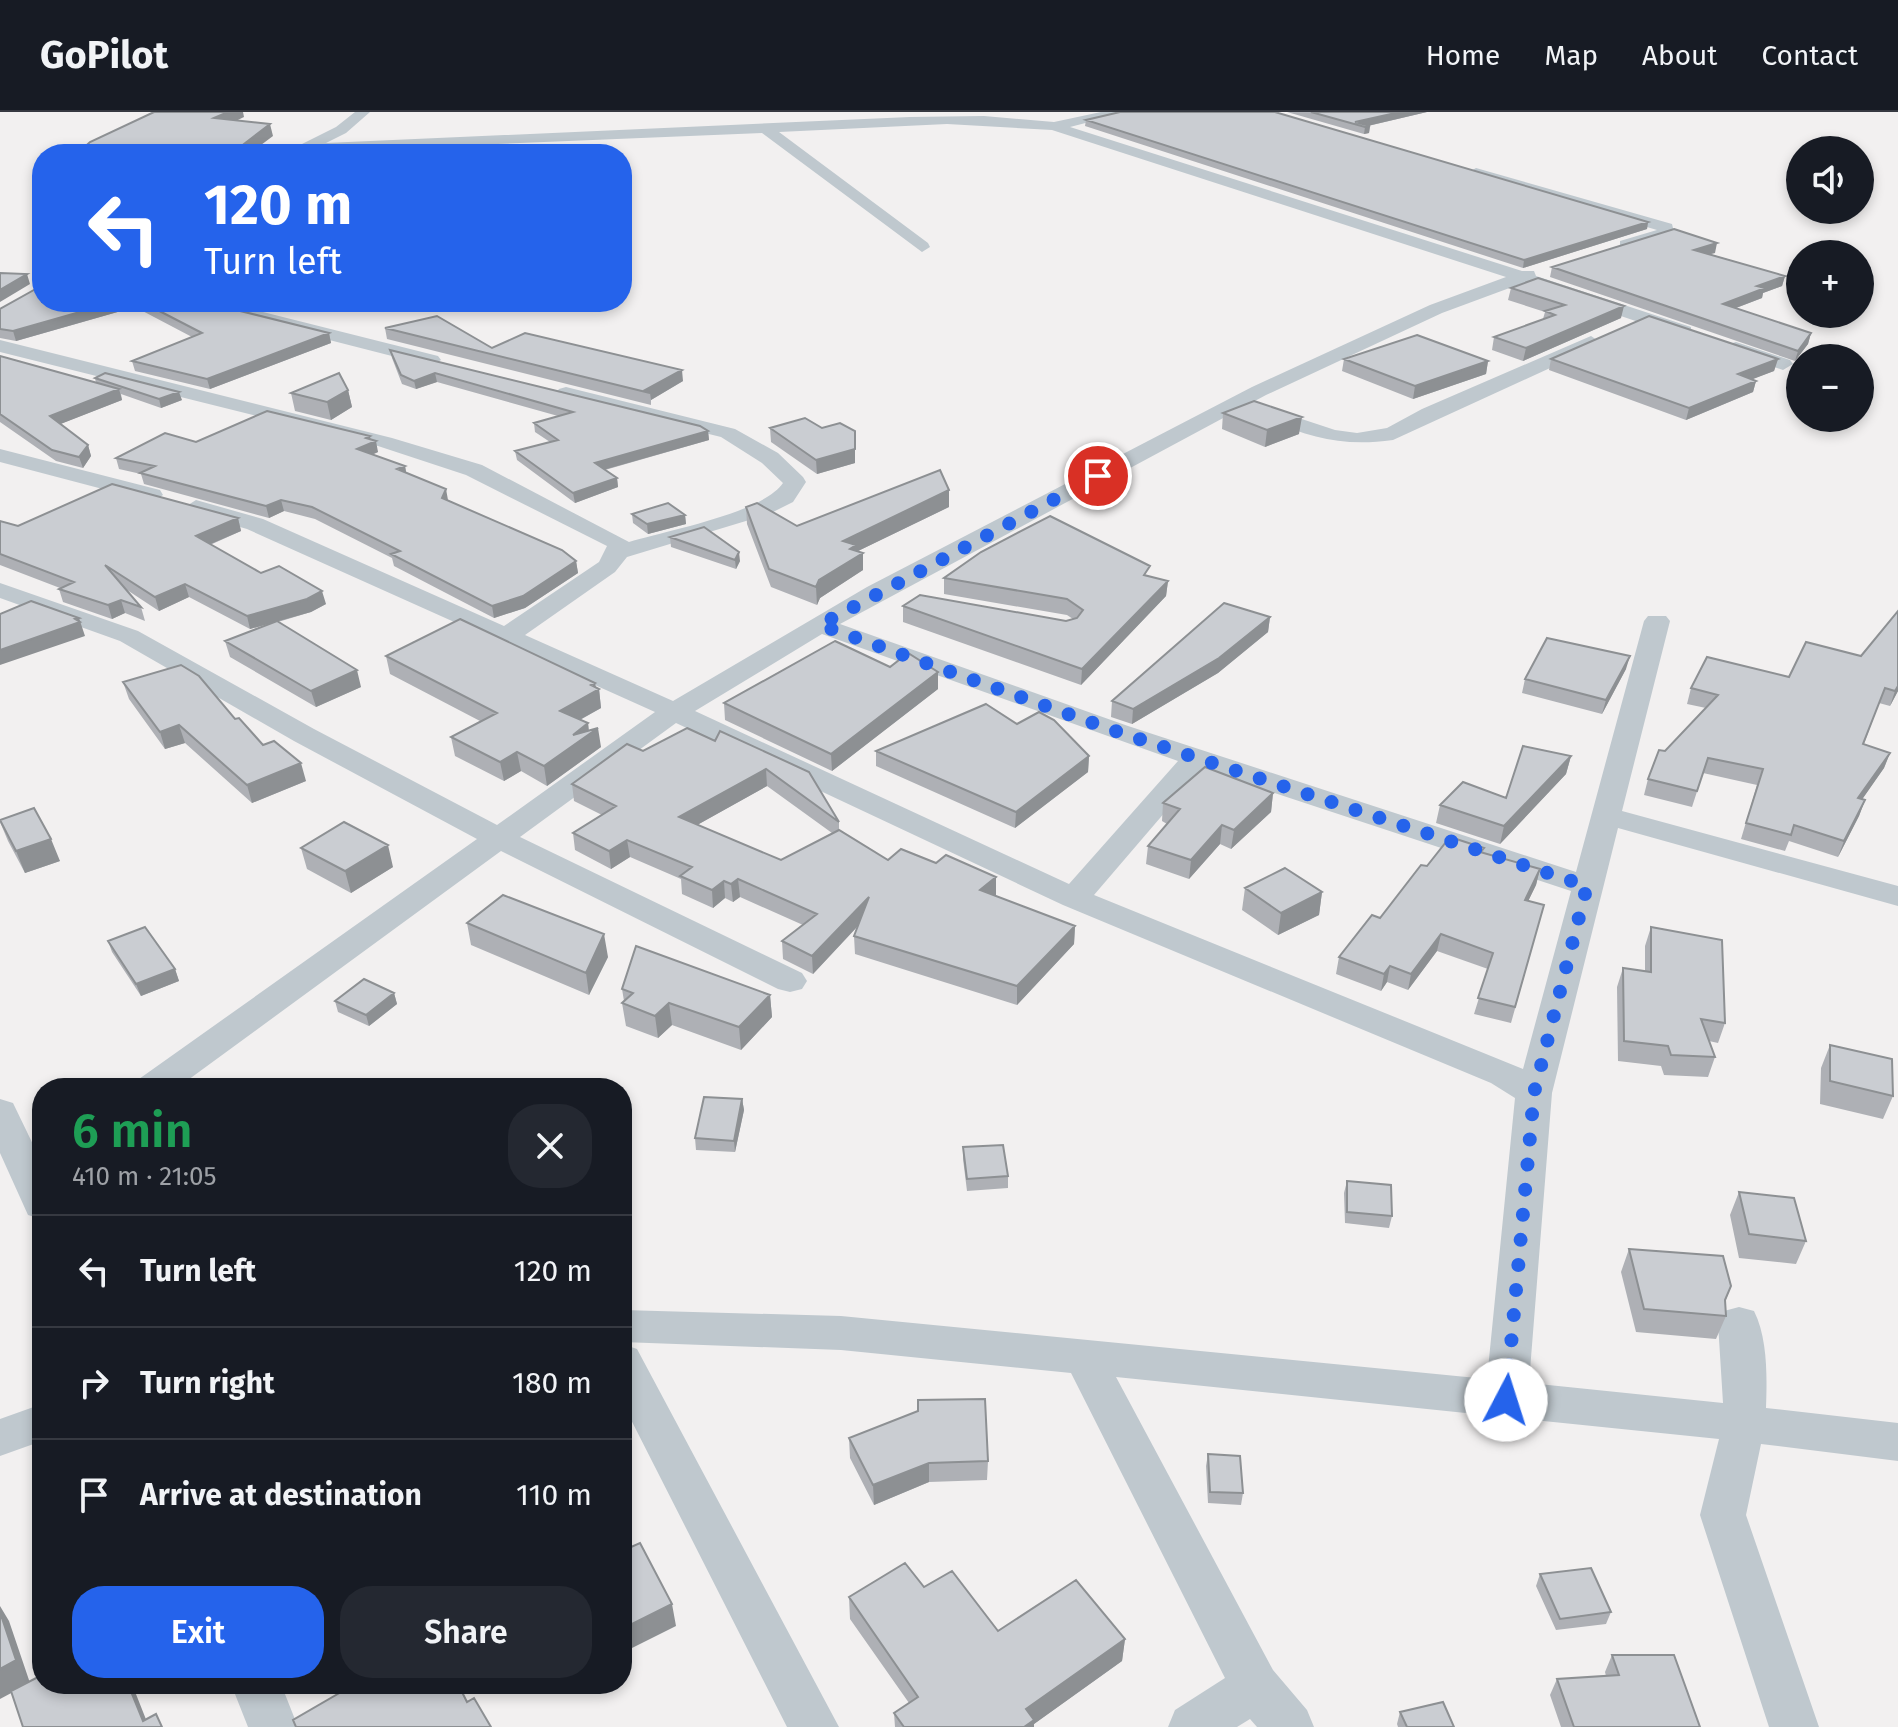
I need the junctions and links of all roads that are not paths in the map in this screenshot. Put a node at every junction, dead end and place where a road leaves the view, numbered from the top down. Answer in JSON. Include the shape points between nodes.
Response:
{"nodes":[{"id":1,"x":363,"y":112,"type":"edge"},
{"id":2,"x":1121,"y":112,"type":"edge"},
{"id":3,"x":1054,"y":126,"type":"junction"},
{"id":4,"x":765,"y":129,"type":"junction"},
{"id":5,"x":310,"y":144,"type":"edge"},
{"id":6,"x":444,"y":144,"type":"edge"},
{"id":7,"x":1463,"y":169,"type":"edge"},
{"id":8,"x":922,"y":247,"type":"dead end"},
{"id":9,"x":1614,"y":248,"type":"edge"},
{"id":10,"x":1553,"y":267,"type":"edge"},
{"id":11,"x":1523,"y":277,"type":"junction"},
{"id":12,"x":241,"y":312,"type":"edge"},
{"id":13,"x":1645,"y":318,"type":"junction"},
{"id":14,"x":0,"y":346,"type":"edge"},
{"id":15,"x":1783,"y":364,"type":"dead end"},
{"id":16,"x":457,"y":367,"type":"edge"},
{"id":17,"x":550,"y":389,"type":"edge"},
{"id":18,"x":1237,"y":403,"type":"junction"},
{"id":19,"x":0,"y":455,"type":"edge"},
{"id":20,"x":619,"y":552,"type":"junction"},
{"id":21,"x":0,"y":590,"type":"edge"},
{"id":22,"x":876,"y":592,"type":"junction"},
{"id":23,"x":921,"y":600,"type":"edge"},
{"id":24,"x":1657,"y":621,"type":"dead end"},
{"id":25,"x":820,"y":625,"type":"junction"},
{"id":26,"x":508,"y":635,"type":"junction"},
{"id":27,"x":673,"y":712,"type":"junction"},
{"id":28,"x":1196,"y":758,"type":"junction"},
{"id":29,"x":1606,"y":816,"type":"junction"},
{"id":30,"x":499,"y":838,"type":"junction"},
{"id":31,"x":1587,"y":886,"type":"junction"},
{"id":32,"x":1898,"y":896,"type":"edge"},
{"id":33,"x":1074,"y":898,"type":"junction"},
{"id":34,"x":790,"y":981,"type":"dead end"},
{"id":35,"x":166,"y":1078,"type":"edge"},
{"id":36,"x":1534,"y":1093,"type":"junction"},
{"id":37,"x":0,"y":1112,"type":"edge"},
{"id":38,"x":32,"y":1172,"type":"edge"},
{"id":39,"x":1739,"y":1323,"type":"dead end"},
{"id":40,"x":632,"y":1326,"type":"edge"},
{"id":41,"x":1085,"y":1359,"type":"junction"},
{"id":42,"x":632,"y":1380,"type":"edge"},
{"id":43,"x":1506,"y":1400,"type":"junction"},
{"id":44,"x":1744,"y":1424,"type":"junction"},
{"id":45,"x":32,"y":1426,"type":"edge"},
{"id":46,"x":0,"y":1438,"type":"edge"},
{"id":47,"x":1898,"y":1442,"type":"edge"},
{"id":48,"x":1255,"y":1687,"type":"junction"},
{"id":49,"x":260,"y":1694,"type":"edge"},
{"id":50,"x":273,"y":1727,"type":"edge"},
{"id":51,"x":814,"y":1727,"type":"edge"},
{"id":52,"x":1193,"y":1727,"type":"edge"},
{"id":53,"x":1289,"y":1727,"type":"edge"},
{"id":54,"x":1794,"y":1727,"type":"edge"}],
"edges":[{"from":1,"to":5,"type":"street","via":[[341,130]]},
{"from":2,"to":3,"type":"street"},
{"from":3,"to":4,"type":"street","via":[[1018,116],[972,114]]},
{"from":3,"to":11,"type":"street"},
{"from":4,"to":6,"type":"street"},
{"from":4,"to":8,"type":"street"},
{"from":7,"to":9,"type":"street","via":[[1666,227],[1666,232]]},
{"from":10,"to":11,"type":"street"},
{"from":11,"to":13,"type":"street"},
{"from":11,"to":18,"type":"street","via":[[1436,309]]},
{"from":12,"to":16,"type":"street"},
{"from":13,"to":15,"type":"street"},
{"from":13,"to":18,"type":"street","via":[[1429,413],[1393,434],[1332,436]]},
{"from":14,"to":20,"type":"street","via":[[385,442],[474,470],[618,543]]},
{"from":17,"to":20,"type":"street","via":[[728,433],[770,458],[795,482],[785,497],[761,509]]},
{"from":18,"to":22,"type":"street"},
{"from":19,"to":26,"type":"street","via":[[255,524]]},
{"from":20,"to":26,"type":"street","via":[[607,567]]},
{"from":21,"to":30,"type":"street","via":[[129,636]]},
{"from":22,"to":23,"type":"street"},
{"from":22,"to":25,"type":"street"},
{"from":24,"to":29,"type":"street"},
{"from":25,"to":27,"type":"street"},
{"from":25,"to":28,"type":"street"},
{"from":26,"to":27,"type":"street"},
{"from":27,"to":30,"type":"street"},
{"from":27,"to":33,"type":"street"},
{"from":28,"to":31,"type":"street"},
{"from":28,"to":33,"type":"street"},
{"from":29,"to":31,"type":"street"},
{"from":29,"to":32,"type":"street"},
{"from":30,"to":34,"type":"street"},
{"from":30,"to":35,"type":"street"},
{"from":31,"to":36,"type":"street"},
{"from":33,"to":36,"type":"street","via":[[1504,1074]]},
{"from":36,"to":43,"type":"street"},
{"from":37,"to":38,"type":"street"},
{"from":39,"to":44,"type":"street","via":[[1746,1382]]},
{"from":40,"to":41,"type":"street","via":[[841,1333]]},
{"from":41,"to":43,"type":"street"},
{"from":41,"to":48,"type":"street"},
{"from":42,"to":51,"type":"street"},
{"from":43,"to":44,"type":"street"},
{"from":44,"to":47,"type":"street"},
{"from":44,"to":54,"type":"street","via":[[1723,1515]]},
{"from":45,"to":46,"type":"street"},
{"from":48,"to":52,"type":"street"},
{"from":48,"to":53,"type":"street"},
{"from":49,"to":50,"type":"street"}]}
